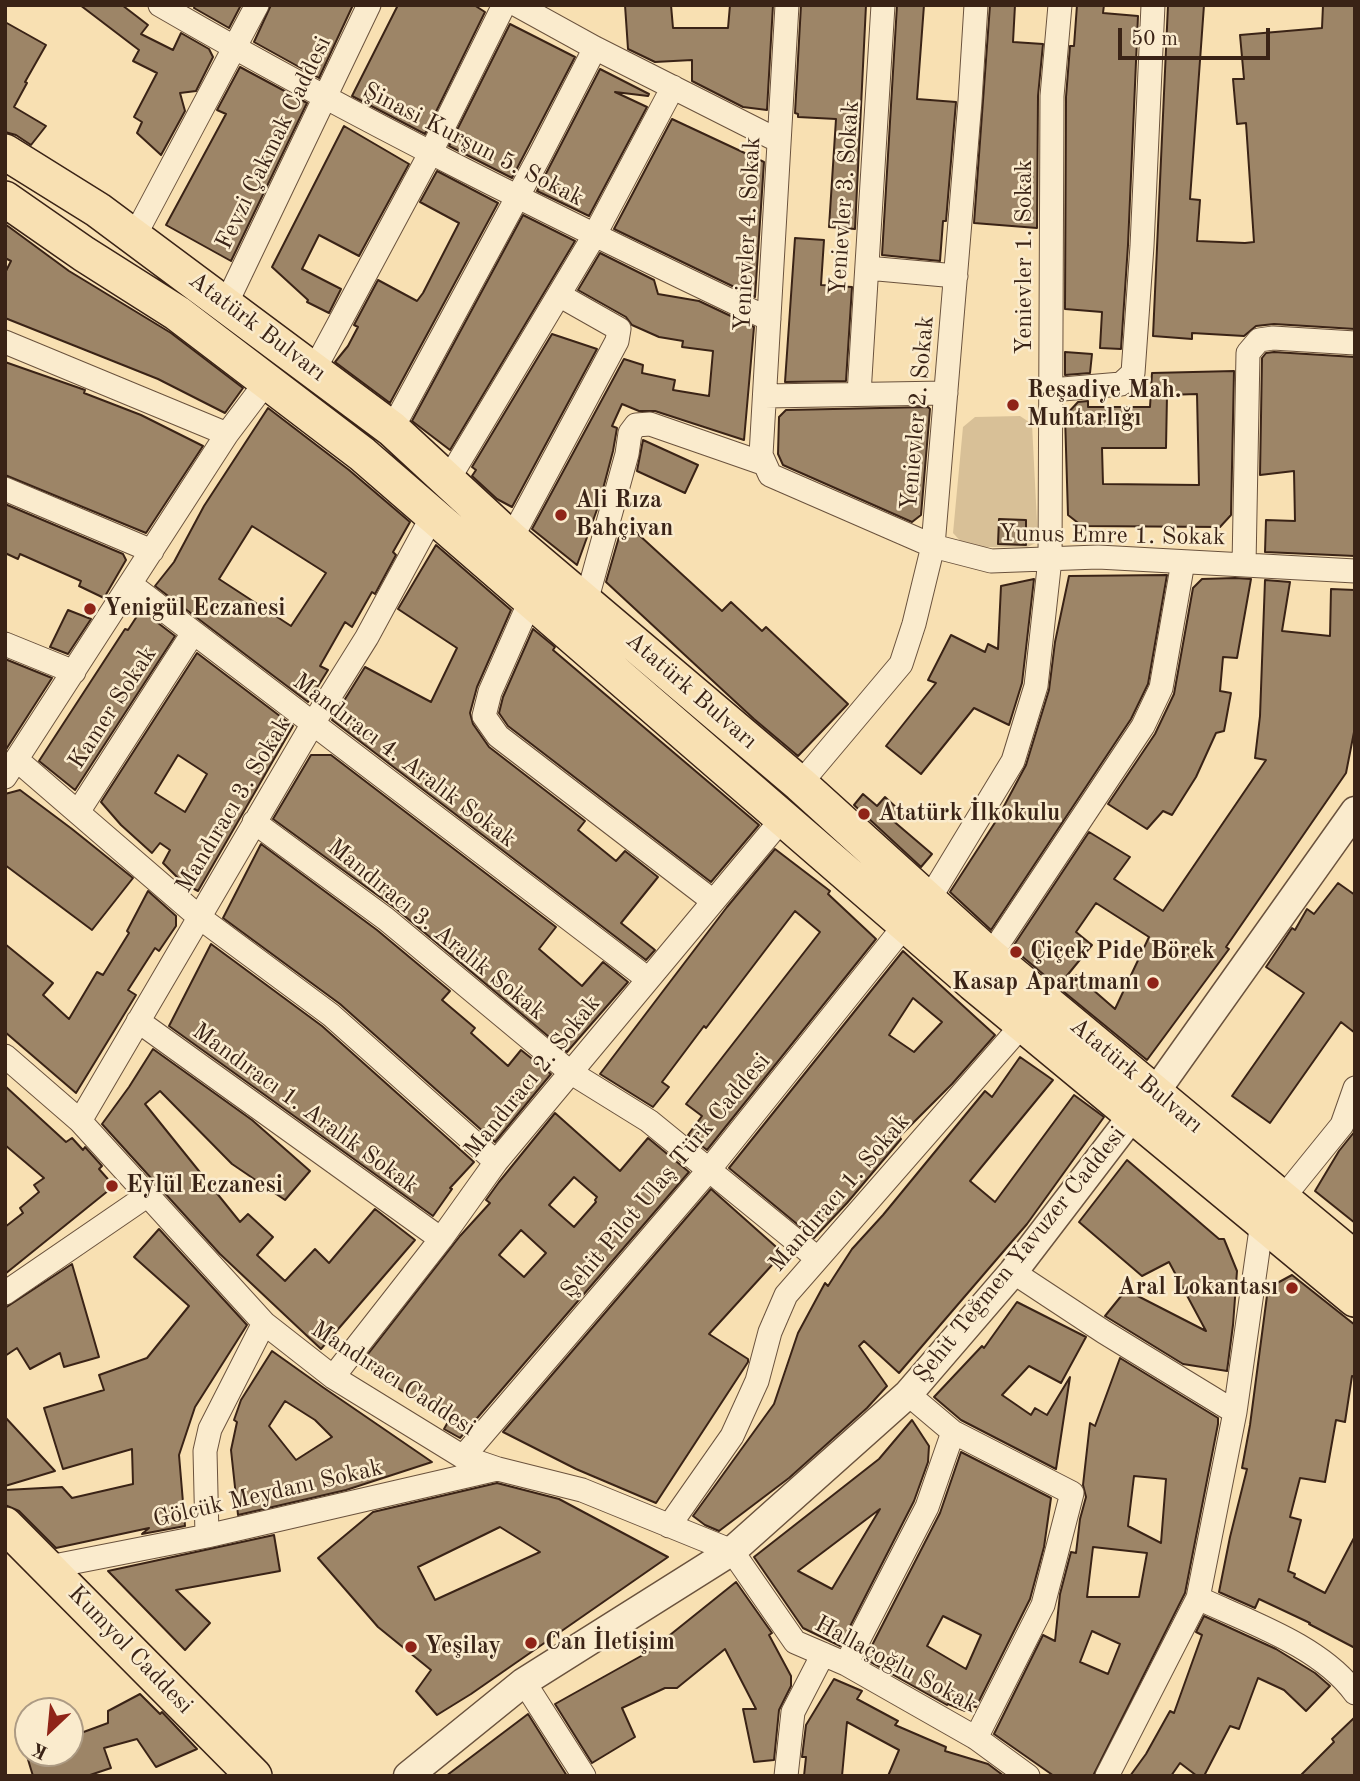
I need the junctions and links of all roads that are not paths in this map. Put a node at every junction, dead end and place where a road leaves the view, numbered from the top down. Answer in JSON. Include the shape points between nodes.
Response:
{"nodes":[{"id":1,"x":160,"y":5,"type":"edge"},
{"id":2,"x":257,"y":5,"type":"edge"},
{"id":3,"x":369,"y":5,"type":"edge"},
{"id":4,"x":504,"y":5,"type":"edge"},
{"id":5,"x":517,"y":5,"type":"edge"},
{"id":6,"x":787,"y":5,"type":"edge"},
{"id":7,"x":883,"y":5,"type":"edge"},
{"id":8,"x":976,"y":5,"type":"edge"},
{"id":9,"x":1060,"y":5,"type":"edge"},
{"id":10,"x":1153,"y":5,"type":"edge"},
{"id":11,"x":235,"y":48,"type":"junction"},
{"id":12,"x":594,"y":48,"type":"junction"},
{"id":13,"x":673,"y":87,"type":"junction"},
{"id":14,"x":324,"y":98,"type":"junction"},
{"id":15,"x":779,"y":141,"type":"junction"},
{"id":16,"x":5,"y":152,"type":"edge"},
{"id":17,"x":431,"y":152,"type":"junction"},
{"id":18,"x":518,"y":196,"type":"junction"},
{"id":19,"x":5,"y":199,"type":"edge"},
{"id":20,"x":594,"y":236,"type":"junction"},
{"id":21,"x":135,"y":237,"type":"junction"},
{"id":22,"x":867,"y":268,"type":"junction"},
{"id":23,"x":956,"y":276,"type":"junction"},
{"id":24,"x":559,"y":295,"type":"junction"},
{"id":25,"x":226,"y":304,"type":"junction"},
{"id":26,"x":769,"y":319,"type":"junction"},
{"id":27,"x":5,"y":342,"type":"edge"},
{"id":28,"x":1355,"y":343,"type":"edge"},
{"id":29,"x":314,"y":370,"type":"junction"},
{"id":30,"x":267,"y":381,"type":"junction"},
{"id":31,"x":1051,"y":390,"type":"junction"},
{"id":32,"x":946,"y":393,"type":"junction"},
{"id":33,"x":859,"y":394,"type":"junction"},
{"id":34,"x":765,"y":396,"type":"junction"},
{"id":35,"x":392,"y":429,"type":"junction"},
{"id":36,"x":227,"y":434,"type":"junction"},
{"id":37,"x":765,"y":464,"type":"junction"},
{"id":38,"x":448,"y":480,"type":"junction"},
{"id":39,"x":5,"y":489,"type":"edge"},
{"id":40,"x":433,"y":515,"type":"junction"},
{"id":41,"x":511,"y":539,"type":"junction"},
{"id":42,"x":933,"y":546,"type":"junction"},
{"id":43,"x":152,"y":551,"type":"junction"},
{"id":44,"x":1050,"y":559,"type":"junction"},
{"id":45,"x":1183,"y":562,"type":"junction"},
{"id":46,"x":1244,"y":565,"type":"junction"},
{"id":47,"x":1355,"y":571,"type":"edge"},
{"id":48,"x":130,"y":584,"type":"junction"},
{"id":49,"x":531,"y":599,"type":"junction"},
{"id":50,"x":586,"y":601,"type":"junction"},
{"id":51,"x":193,"y":633,"type":"junction"},
{"id":52,"x":5,"y":644,"type":"edge"},
{"id":53,"x":74,"y":671,"type":"junction"},
{"id":54,"x":312,"y":725,"type":"junction"},
{"id":55,"x":11,"y":768,"type":"edge"},
{"id":56,"x":800,"y":784,"type":"junction"},
{"id":57,"x":1355,"y":811,"type":"edge"},
{"id":58,"x":78,"y":812,"type":"junction"},
{"id":59,"x":783,"y":818,"type":"junction"},
{"id":60,"x":254,"y":822,"type":"junction"},
{"id":61,"x":713,"y":901,"type":"junction"},
{"id":62,"x":917,"y":913,"type":"junction"},
{"id":63,"x":199,"y":917,"type":"junction"},
{"id":64,"x":990,"y":956,"type":"junction"},
{"id":65,"x":648,"y":979,"type":"junction"},
{"id":66,"x":138,"y":1021,"type":"junction"},
{"id":67,"x":1023,"y":1024,"type":"junction"},
{"id":68,"x":5,"y":1056,"type":"edge"},
{"id":69,"x":570,"y":1072,"type":"junction"},
{"id":70,"x":1355,"y":1088,"type":"edge"},
{"id":71,"x":1144,"y":1103,"type":"junction"},
{"id":72,"x":80,"y":1121,"type":"junction"},
{"id":73,"x":1348,"y":1125,"type":"edge"},
{"id":74,"x":496,"y":1162,"type":"junction"},
{"id":75,"x":708,"y":1171,"type":"junction"},
{"id":76,"x":149,"y":1195,"type":"junction"},
{"id":77,"x":1272,"y":1210,"type":"junction"},
{"id":78,"x":441,"y":1239,"type":"junction"},
{"id":79,"x":817,"y":1258,"type":"junction"},
{"id":80,"x":1355,"y":1259,"type":"edge"},
{"id":81,"x":1013,"y":1272,"type":"junction"},
{"id":82,"x":5,"y":1293,"type":"edge"},
{"id":83,"x":1355,"y":1299,"type":"edge"},
{"id":84,"x":264,"y":1323,"type":"junction"},
{"id":85,"x":333,"y":1377,"type":"junction"},
{"id":86,"x":908,"y":1394,"type":"junction"},
{"id":87,"x":1235,"y":1412,"type":"junction"},
{"id":88,"x":953,"y":1432,"type":"junction"},
{"id":89,"x":463,"y":1457,"type":"junction"},
{"id":90,"x":498,"y":1469,"type":"junction"},
{"id":91,"x":5,"y":1525,"type":"edge"},
{"id":92,"x":669,"y":1526,"type":"junction"},
{"id":93,"x":207,"y":1536,"type":"junction"},
{"id":94,"x":732,"y":1551,"type":"junction"},
{"id":95,"x":28,"y":1557,"type":"edge"},
{"id":96,"x":1198,"y":1598,"type":"junction"},
{"id":97,"x":823,"y":1654,"type":"junction"},
{"id":98,"x":846,"y":1664,"type":"junction"},
{"id":99,"x":1351,"y":1677,"type":"edge"},
{"id":100,"x":524,"y":1682,"type":"junction"},
{"id":101,"x":976,"y":1738,"type":"junction"},
{"id":102,"x":254,"y":1776,"type":"edge"},
{"id":103,"x":408,"y":1776,"type":"edge"},
{"id":104,"x":584,"y":1776,"type":"edge"},
{"id":105,"x":786,"y":1776,"type":"edge"},
{"id":106,"x":1028,"y":1776,"type":"edge"},
{"id":107,"x":1107,"y":1776,"type":"edge"}],
"edges":[{"from":1,"to":11,"type":"street","name":"Şinasi Kurşun 5. Sokak"},
{"from":2,"to":11,"type":"street"},
{"from":3,"to":14,"type":"street","name":"Fevzi Çakmak Caddesi"},
{"from":4,"to":17,"type":"street"},
{"from":5,"to":12,"type":"street"},
{"from":6,"to":15,"type":"street","name":"Yenievler 4. Sokak"},
{"from":7,"to":22,"type":"street","name":"Yenievler 3. Sokak"},
{"from":8,"to":23,"type":"street","name":"Yenievler 2. Sokak"},
{"from":9,"to":31,"type":"street","name":"Yenievler 1. Sokak","via":[[1052,96]]},
{"from":10,"to":31,"type":"street","via":[[1133,373],[1121,384]]},
{"from":11,"to":14,"type":"street","name":"Şinasi Kurşun 5. Sokak"},
{"from":11,"to":21,"type":"street"},
{"from":12,"to":13,"type":"street"},
{"from":12,"to":18,"type":"street"},
{"from":13,"to":15,"type":"street"},
{"from":13,"to":20,"type":"street"},
{"from":14,"to":17,"type":"street","name":"Şinasi Kurşun 5. Sokak"},
{"from":14,"to":25,"type":"street","name":"Fevzi Çakmak Caddesi"},
{"from":15,"to":26,"type":"street","name":"Yenievler 4. Sokak"},
{"from":16,"to":21,"type":"main road","name":"Atatürk Bulvarı"},
{"from":17,"to":18,"type":"street","name":"Şinasi Kurşun 5. Sokak"},
{"from":17,"to":29,"type":"street"},
{"from":18,"to":20,"type":"street","name":"Şinasi Kurşun 5. Sokak"},
{"from":18,"to":35,"type":"street"},
{"from":19,"to":30,"type":"main road","name":"Atatürk Bulvarı","via":[[177,313]]},
{"from":20,"to":24,"type":"street"},
{"from":20,"to":26,"type":"street","name":"Şinasi Kurşun 5. Sokak"},
{"from":21,"to":25,"type":"main road","name":"Atatürk Bulvarı"},
{"from":22,"to":23,"type":"street"},
{"from":22,"to":33,"type":"street","name":"Yenievler 3. Sokak"},
{"from":23,"to":32,"type":"street","name":"Yenievler 2. Sokak"},
{"from":24,"to":38,"type":"street"},
{"from":24,"to":41,"type":"street","via":[[620,329]]},
{"from":25,"to":29,"type":"main road","name":"Atatürk Bulvarı"},
{"from":26,"to":34,"type":"street","name":"Yenievler 4. Sokak"},
{"from":27,"to":36,"type":"street"},
{"from":28,"to":46,"type":"street","via":[[1273,338],[1259,341],[1248,353]]},
{"from":29,"to":35,"type":"main road","name":"Atatürk Bulvarı"},
{"from":30,"to":36,"type":"street"},
{"from":30,"to":40,"type":"main road","name":"Atatürk Bulvarı"},
{"from":31,"to":44,"type":"street","name":"Yenievler 1. Sokak"},
{"from":32,"to":33,"type":"street"},
{"from":32,"to":42,"type":"street","name":"Yenievler 2. Sokak"},
{"from":33,"to":34,"type":"street"},
{"from":34,"to":37,"type":"street","name":"Yenievler 4. Sokak","via":[[761,456]]},
{"from":35,"to":38,"type":"main road","name":"Atatürk Bulvarı"},
{"from":36,"to":43,"type":"street"},
{"from":37,"to":42,"type":"street","name":"Yunus Emre 1. Sokak","via":[[770,475]]},
{"from":37,"to":50,"type":"street","name":"Yunus Emre 1. Sokak","via":[[650,424],[636,425],[630,433]]},
{"from":38,"to":41,"type":"main road","name":"Atatürk Bulvarı"},
{"from":39,"to":43,"type":"street"},
{"from":40,"to":49,"type":"main road","name":"Atatürk Bulvarı"},
{"from":40,"to":54,"type":"street","name":"Mandıracı 3. Sokak","via":[[367,637]]},
{"from":41,"to":50,"type":"main road","name":"Atatürk Bulvarı"},
{"from":42,"to":44,"type":"street","name":"Yunus Emre 1. Sokak","via":[[990,561]]},
{"from":42,"to":56,"type":"street","name":"Yenievler 2. Sokak","via":[[901,664]]},
{"from":43,"to":48,"type":"street"},
{"from":44,"to":45,"type":"street","name":"Yunus Emre 1. Sokak"},
{"from":44,"to":62,"type":"street","name":"Yenievler 1. Sokak","via":[[1036,686],[1013,761]]},
{"from":45,"to":46,"type":"street","name":"Yunus Emre 1. Sokak"},
{"from":45,"to":64,"type":"street","via":[[1161,688],[1149,713]]},
{"from":46,"to":47,"type":"street","name":"Yunus Emre 1. Sokak"},
{"from":48,"to":51,"type":"street","name":"Mandıracı 4. Aralık Sokak"},
{"from":48,"to":53,"type":"street"},
{"from":49,"to":59,"type":"main road","name":"Atatürk Bulvarı"},
{"from":49,"to":61,"type":"street","via":[[484,716],[498,736]]},
{"from":50,"to":56,"type":"main road","name":"Atatürk Bulvarı"},
{"from":51,"to":54,"type":"street","name":"Mandıracı 4. Aralık Sokak"},
{"from":51,"to":58,"type":"street","name":"Kamer Sokak"},
{"from":52,"to":53,"type":"street"},
{"from":53,"to":55,"type":"street"},
{"from":54,"to":60,"type":"street","name":"Mandıracı 3. Sokak"},
{"from":54,"to":65,"type":"street","name":"Mandıracı 4. Aralık Sokak"},
{"from":55,"to":58,"type":"street"},
{"from":56,"to":62,"type":"main road","name":"Atatürk Bulvarı"},
{"from":57,"to":71,"type":"street","name":"Şehit Teğmen Yavuzer Caddesi"},
{"from":58,"to":63,"type":"street"},
{"from":59,"to":61,"type":"street","name":"Mandıracı 2. Sokak"},
{"from":59,"to":62,"type":"main road","name":"Atatürk Bulvarı"},
{"from":60,"to":63,"type":"street","name":"Mandıracı 3. Sokak"},
{"from":60,"to":69,"type":"street","name":"Mandıracı 3. Aralık Sokak","via":[[386,919]]},
{"from":61,"to":65,"type":"street","name":"Mandıracı 2. Sokak"},
{"from":62,"to":64,"type":"main road","name":"Atatürk Bulvarı"},
{"from":62,"to":67,"type":"main road","name":"Atatürk Bulvarı"},
{"from":62,"to":75,"type":"street","name":"Şehit Pilot Ulaş Türk Caddesi"},
{"from":63,"to":66,"type":"street","name":"Mandıracı 3. Sokak"},
{"from":63,"to":74,"type":"street","via":[[331,1015]]},
{"from":64,"to":71,"type":"main road","name":"Atatürk Bulvarı"},
{"from":65,"to":69,"type":"street","name":"Mandıracı 2. Sokak"},
{"from":66,"to":72,"type":"street","name":"Mandıracı 3. Sokak"},
{"from":66,"to":78,"type":"street","name":"Mandıracı 1. Aralık Sokak"},
{"from":67,"to":71,"type":"main road","name":"Atatürk Bulvarı"},
{"from":67,"to":79,"type":"street","name":"Mandıracı 1. Sokak"},
{"from":68,"to":72,"type":"street","name":"Mandıracı Caddesi"},
{"from":69,"to":74,"type":"street","name":"Mandıracı 2. Sokak"},
{"from":69,"to":75,"type":"street","name":"Mandıracı 3. Aralık Sokak","via":[[649,1121]]},
{"from":70,"to":73,"type":"street"},
{"from":71,"to":77,"type":"main road","name":"Atatürk Bulvarı"},
{"from":71,"to":81,"type":"street","name":"Şehit Teğmen Yavuzer Caddesi"},
{"from":72,"to":76,"type":"street","name":"Mandıracı Caddesi"},
{"from":73,"to":77,"type":"street"},
{"from":74,"to":78,"type":"street","name":"Mandıracı 2. Sokak"},
{"from":75,"to":79,"type":"street","name":"Mandıracı 3. Aralık Sokak"},
{"from":75,"to":89,"type":"street","name":"Şehit Pilot Ulaş Türk Caddesi"},
{"from":76,"to":82,"type":"street"},
{"from":76,"to":84,"type":"street","name":"Mandıracı Caddesi"},
{"from":77,"to":80,"type":"main road","name":"Atatürk Bulvarı"},
{"from":77,"to":83,"type":"main road","name":"Atatürk Bulvarı"},
{"from":77,"to":87,"type":"street"},
{"from":78,"to":85,"type":"street","name":"Mandıracı 2. Sokak"},
{"from":79,"to":92,"type":"street","name":"Mandıracı 1. Sokak","via":[[786,1294],[757,1381],[732,1436]]},
{"from":81,"to":86,"type":"street","name":"Şehit Teğmen Yavuzer Caddesi"},
{"from":81,"to":87,"type":"street"},
{"from":84,"to":85,"type":"street","name":"Mandıracı Caddesi"},
{"from":84,"to":93,"type":"street","via":[[210,1429],[205,1451]]},
{"from":85,"to":89,"type":"street","name":"Mandıracı Caddesi"},
{"from":86,"to":88,"type":"street"},
{"from":86,"to":94,"type":"street","name":"Şehit Teğmen Yavuzer Caddesi"},
{"from":87,"to":96,"type":"street"},
{"from":88,"to":98,"type":"street","via":[[927,1507]]},
{"from":88,"to":101,"type":"street","via":[[1072,1493],[1043,1605]]},
{"from":89,"to":90,"type":"street","name":"Mandıracı Caddesi"},
{"from":90,"to":92,"type":"street","name":"Mandıracı Caddesi","via":[[582,1490]]},
{"from":90,"to":93,"type":"street","name":"Gölcük Meydanı Sokak"},
{"from":91,"to":95,"type":"main road","name":"Kumyol Caddesi"},
{"from":92,"to":94,"type":"street","name":"Mandıracı Caddesi"},
{"from":93,"to":95,"type":"street","name":"Gölcük Meydanı Sokak"},
{"from":94,"to":97,"type":"street","name":"Hallaçoğlu Sokak","via":[[795,1642]]},
{"from":94,"to":100,"type":"street","name":"Şehit Teğmen Yavuzer Caddesi"},
{"from":95,"to":102,"type":"main road","name":"Kumyol Caddesi"},
{"from":96,"to":99,"type":"street","via":[[1307,1650]]},
{"from":96,"to":107,"type":"street"},
{"from":97,"to":98,"type":"street","name":"Hallaçoğlu Sokak"},
{"from":97,"to":105,"type":"street","via":[[793,1712]]},
{"from":98,"to":101,"type":"street","name":"Hallaçoğlu Sokak"},
{"from":100,"to":103,"type":"street","name":"Şehit Teğmen Yavuzer Caddesi"},
{"from":100,"to":104,"type":"street"},
{"from":101,"to":106,"type":"street","name":"Hallaçoğlu Sokak"}]}
